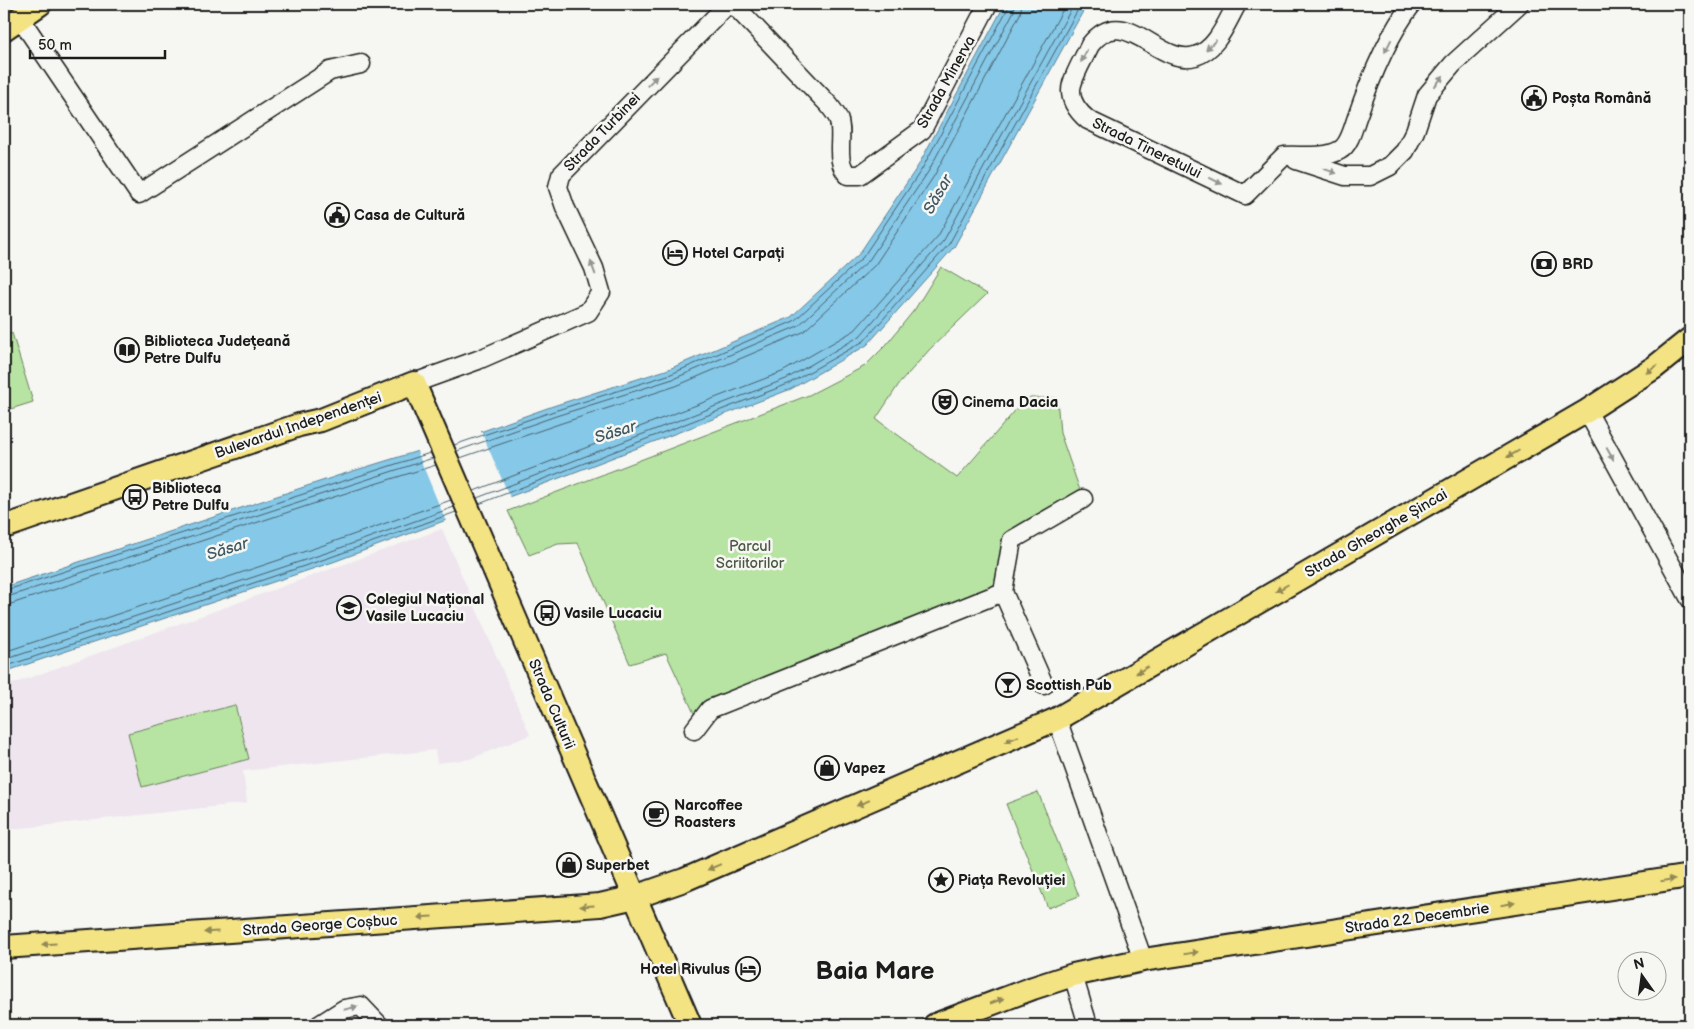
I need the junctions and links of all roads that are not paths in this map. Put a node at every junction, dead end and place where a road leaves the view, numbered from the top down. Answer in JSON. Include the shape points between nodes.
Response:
{"nodes":[{"id":1,"x":40,"y":4,"type":"edge"},
{"id":2,"x":728,"y":4,"type":"edge"},
{"id":3,"x":733,"y":4,"type":"edge"},
{"id":4,"x":988,"y":4,"type":"edge"},
{"id":5,"x":1237,"y":4,"type":"edge"},
{"id":6,"x":1412,"y":4,"type":"edge"},
{"id":7,"x":1519,"y":4,"type":"edge"},
{"id":8,"x":12,"y":23,"type":"edge"},
{"id":9,"x":361,"y":64,"type":"dead end"},
{"id":10,"x":1284,"y":156,"type":"junction"},
{"id":11,"x":588,"y":312,"type":"joint"},
{"id":12,"x":1690,"y":339,"type":"edge"},
{"id":13,"x":414,"y":383,"type":"junction"},
{"id":14,"x":1586,"y":411,"type":"junction"},
{"id":15,"x":1083,"y":499,"type":"dead end"},
{"id":16,"x":4,"y":527,"type":"edge"},
{"id":17,"x":1003,"y":592,"type":"junction"},
{"id":18,"x":1690,"y":599,"type":"edge"},
{"id":19,"x":1044,"y":685,"type":"dead end"},
{"id":20,"x":1057,"y":719,"type":"junction"},
{"id":21,"x":694,"y":730,"type":"dead end"},
{"id":22,"x":1690,"y":876,"type":"edge"},
{"id":23,"x":635,"y":897,"type":"junction"},
{"id":24,"x":4,"y":947,"type":"edge"},
{"id":25,"x":1143,"y":960,"type":"junction"},
{"id":26,"x":1073,"y":975,"type":"junction"},
{"id":27,"x":319,"y":1025,"type":"edge"},
{"id":28,"x":379,"y":1025,"type":"edge"},
{"id":29,"x":690,"y":1025,"type":"edge"},
{"id":30,"x":935,"y":1025,"type":"edge"},
{"id":31,"x":1088,"y":1025,"type":"edge"}],
"edges":[{"from":1,"to":8,"type":"main road"},
{"from":11,"to":2,"type":"street","name":"Strada Turbinei","one_way":true,"via":[[601,292],[594,268],[565,207],[558,187],[560,175]]},
{"from":3,"to":4,"type":"street","name":"Strada Minerva","via":[[839,119],[842,170],[848,176],[860,175],[922,130]]},
{"from":5,"to":10,"type":"street","name":"Strada Tineretului","one_way":true,"via":[[1216,41],[1195,56],[1182,56],[1127,19],[1116,17],[1105,23],[1095,34],[1072,86],[1073,100],[1078,112],[1088,120],[1245,196]]},
{"from":6,"to":10,"type":"street","one_way":true,"via":[[1370,81],[1343,149],[1330,154]]},
{"from":10,"to":7,"type":"street","one_way":true,"via":[[1345,176],[1370,176],[1390,166],[1405,151],[1427,95],[1453,64]]},
{"from":8,"to":9,"type":"street","via":[[140,194],[330,71]]},
{"from":11,"to":13,"type":"street","name":"Bulevardul Independenței","via":[[478,360]]},
{"from":12,"to":14,"type":"main road","name":"Strada Gheorghe Șincai","one_way":true,"via":[[1655,368]]},
{"from":13,"to":16,"type":"main road","name":"Bulevardul Independenței","via":[[321,420]]},
{"from":13,"to":23,"type":"main road","name":"Strada Culturii"},
{"from":14,"to":18,"type":"street","one_way":true},
{"from":14,"to":20,"type":"main road","name":"Strada Gheorghe Șincai","one_way":true},
{"from":15,"to":17,"type":"street","via":[[1012,540]]},
{"from":17,"to":19,"type":"street"},
{"from":17,"to":21,"type":"street","via":[[710,708]]},
{"from":20,"to":23,"type":"main road","one_way":true,"via":[[684,880]]},
{"from":20,"to":25,"type":"street"},
{"from":25,"to":22,"type":"main road","name":"Strada 22 Decembrie","one_way":true},
{"from":23,"to":24,"type":"main road","name":"Strada George Coșbuc","one_way":true,"via":[[600,905]]},
{"from":23,"to":29,"type":"main road","name":"Strada Culturii"},
{"from":25,"to":26,"type":"main road"},
{"from":30,"to":26,"type":"main road","one_way":true},
{"from":26,"to":31,"type":"street"},
{"from":27,"to":28,"type":"street","one_way":true,"via":[[344,1009],[361,1006]]}]}
